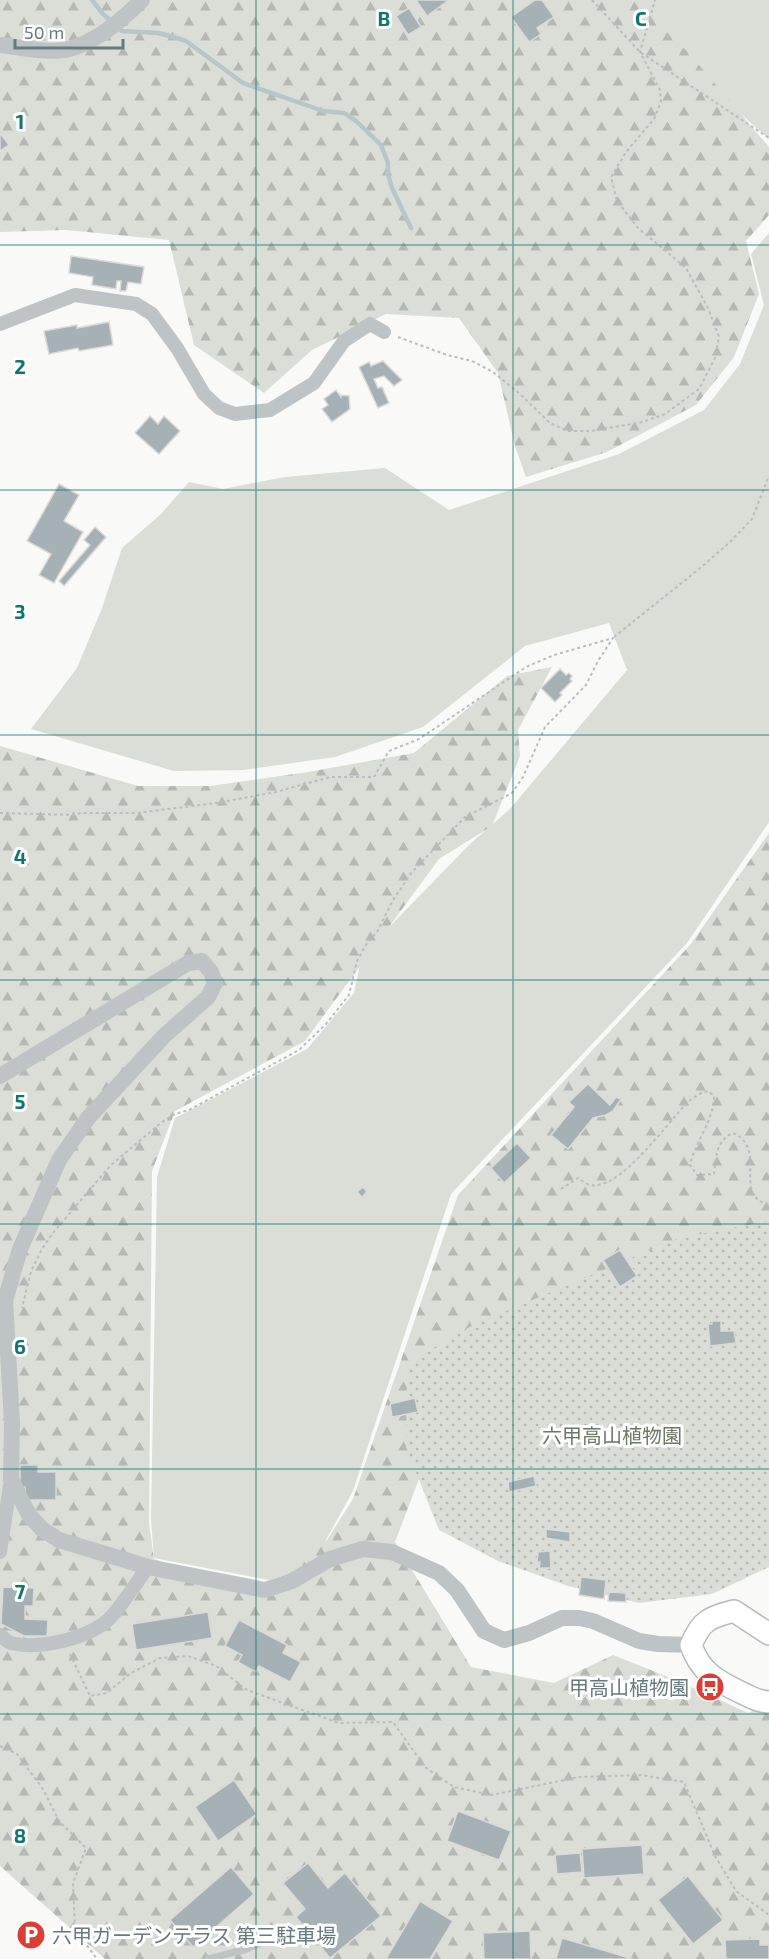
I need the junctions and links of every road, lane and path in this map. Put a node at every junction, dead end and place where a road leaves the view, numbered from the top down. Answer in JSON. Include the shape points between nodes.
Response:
{"nodes":[{"id":1,"x":142,"y":0,"type":"edge"},
{"id":2,"x":592,"y":0,"type":"edge"},
{"id":3,"x":655,"y":0,"type":"edge"},
{"id":4,"x":0,"y":45,"type":"edge"},
{"id":5,"x":640,"y":52,"type":"junction"},
{"id":6,"x":769,"y":138,"type":"edge"},
{"id":7,"x":0,"y":324,"type":"edge"},
{"id":8,"x":384,"y":332,"type":"joint"},
{"id":9,"x":769,"y":476,"type":"edge"},
{"id":10,"x":613,"y":638,"type":"junction"},
{"id":11,"x":0,"y":813,"type":"edge"},
{"id":12,"x":0,"y":1076,"type":"edge"},
{"id":13,"x":561,"y":1189,"type":"dead end"},
{"id":14,"x":769,"y":1205,"type":"edge"},
{"id":15,"x":21,"y":1314,"type":"dead end"},
{"id":16,"x":11,"y":1479,"type":"junction"},
{"id":17,"x":0,"y":1552,"type":"edge"},
{"id":18,"x":148,"y":1567,"type":"junction"},
{"id":19,"x":769,"y":1634,"type":"edge"},
{"id":20,"x":0,"y":1635,"type":"edge"},
{"id":21,"x":63,"y":1641,"type":"junction"},
{"id":22,"x":691,"y":1645,"type":"junction"},
{"id":23,"x":769,"y":1702,"type":"edge"},
{"id":24,"x":0,"y":1746,"type":"edge"},
{"id":25,"x":769,"y":1915,"type":"edge"},
{"id":26,"x":283,"y":1933,"type":"dead end"},
{"id":27,"x":96,"y":1959,"type":"edge"},
{"id":28,"x":208,"y":1959,"type":"edge"}],
"edges":[{"from":1,"to":4,"type":"street","via":[[94,38],[68,50]]},
{"from":2,"to":5,"type":"path"},
{"from":3,"to":5,"type":"path"},
{"from":5,"to":6,"type":"path"},
{"from":5,"to":8,"type":"path","via":[[660,90],[661,102],[654,119],[611,177],[617,201],[638,228],[686,268],[708,308],[719,337],[715,358],[699,388],[665,414],[639,423],[568,431],[550,423],[494,372]]},
{"from":7,"to":8,"type":"street","via":[[75,295],[136,304],[152,314],[204,393],[219,408],[235,414],[270,410],[314,383],[344,341],[370,324]]},
{"from":9,"to":10,"type":"path","via":[[752,519],[722,549]]},
{"from":10,"to":11,"type":"path","via":[[526,667],[419,739],[389,751],[374,777],[330,777],[226,802],[136,813]]},
{"from":10,"to":15,"type":"path","via":[[586,685],[545,727],[512,793],[465,817],[412,872],[357,961],[349,995],[326,1024],[298,1050],[162,1122],[111,1165],[42,1249],[31,1271]]},
{"from":12,"to":16,"type":"street","via":[[188,963],[202,962],[212,972],[215,983],[208,997],[164,1036],[88,1118],[59,1160],[20,1249],[5,1301]]},
{"from":13,"to":14,"type":"path","via":[[578,1178],[590,1185],[603,1184],[620,1174],[685,1105],[708,1091],[714,1096],[714,1106],[690,1165],[697,1175],[714,1174],[716,1152],[726,1136],[733,1133],[742,1137],[749,1149],[754,1197]]},
{"from":16,"to":17,"type":"street"},
{"from":16,"to":18,"type":"street","via":[[29,1515],[59,1540]]},
{"from":18,"to":21,"type":"street","via":[[111,1618]]},
{"from":18,"to":22,"type":"street","via":[[265,1590],[292,1581],[330,1559],[363,1550],[392,1552],[439,1573],[457,1590],[484,1631],[504,1640],[562,1618],[579,1618],[639,1641]]},
{"from":19,"to":22,"type":"main road","via":[[734,1611],[714,1616],[698,1628]]},
{"from":20,"to":21,"type":"street","via":[[9,1643]]},
{"from":21,"to":25,"type":"path","via":[[90,1696],[107,1693],[131,1673],[160,1658],[188,1656],[216,1666],[247,1690],[339,1723],[393,1722],[425,1767],[454,1787],[492,1795],[579,1777],[640,1775],[684,1782],[715,1856],[736,1891]]},
{"from":22,"to":23,"type":"main road","via":[[695,1658],[714,1679],[760,1702]]},
{"from":24,"to":27,"type":"path","via":[[18,1754],[43,1789],[59,1821],[86,1848],[73,1883],[75,1929]]},
{"from":26,"to":28,"type":"lane","via":[[247,1949]]}]}
